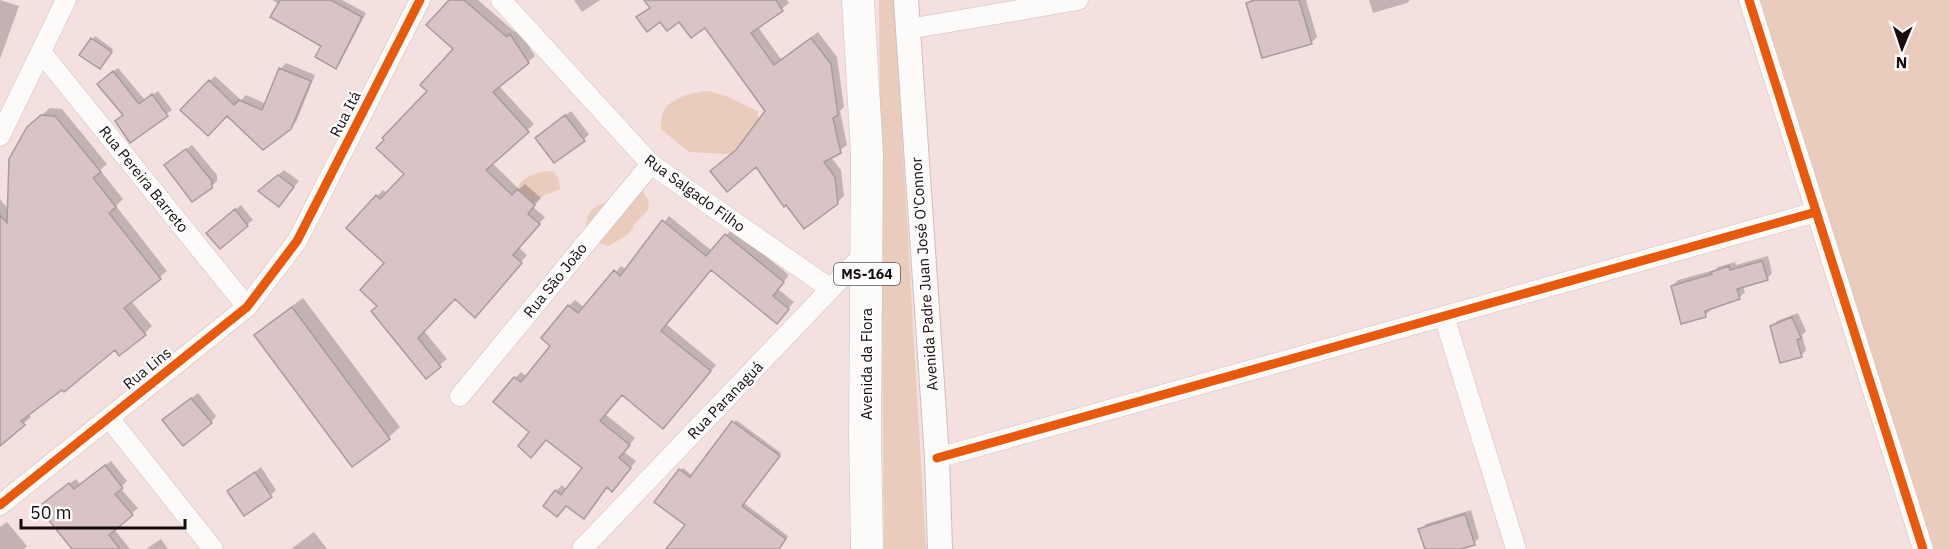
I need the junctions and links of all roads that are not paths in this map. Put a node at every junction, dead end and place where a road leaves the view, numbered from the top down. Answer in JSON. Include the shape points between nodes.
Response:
{"nodes":[{"id":1,"x":66,"y":0,"type":"edge"},
{"id":2,"x":420,"y":0,"type":"edge"},
{"id":3,"x":501,"y":0,"type":"edge"},
{"id":4,"x":858,"y":0,"type":"edge"},
{"id":5,"x":906,"y":0,"type":"edge"},
{"id":6,"x":1078,"y":0,"type":"edge"},
{"id":7,"x":1749,"y":0,"type":"edge"},
{"id":8,"x":908,"y":29,"type":"junction"},
{"id":9,"x":41,"y":52,"type":"junction"},
{"id":10,"x":0,"y":136,"type":"edge"},
{"id":11,"x":651,"y":164,"type":"junction"},
{"id":12,"x":1816,"y":212,"type":"junction"},
{"id":13,"x":297,"y":241,"type":"joint"},
{"id":14,"x":867,"y":251,"type":"junction"},
{"id":15,"x":831,"y":289,"type":"junction"},
{"id":16,"x":247,"y":307,"type":"junction"},
{"id":17,"x":1444,"y":316,"type":"junction"},
{"id":18,"x":460,"y":396,"type":"dead end"},
{"id":19,"x":109,"y":418,"type":"junction"},
{"id":20,"x":937,"y":458,"type":"junction"},
{"id":21,"x":0,"y":505,"type":"edge"},
{"id":22,"x":213,"y":549,"type":"edge"},
{"id":23,"x":582,"y":549,"type":"edge"},
{"id":24,"x":867,"y":549,"type":"edge"},
{"id":25,"x":940,"y":549,"type":"edge"},
{"id":26,"x":1516,"y":549,"type":"edge"},
{"id":27,"x":1923,"y":549,"type":"edge"}],
"edges":[{"from":1,"to":9,"type":"street"},
{"from":2,"to":13,"type":"street","name":"Rua Itá"},
{"from":3,"to":11,"type":"street","name":"Rua Salgado Filho"},
{"from":4,"to":14,"type":"main road","name":"Avenida da Flora","number":"MS-164","via":[[867,155]]},
{"from":5,"to":8,"type":"street","name":"Avenida Padre Juan José O'Connor"},
{"from":6,"to":8,"type":"street"},
{"from":7,"to":12,"type":"street"},
{"from":8,"to":20,"type":"street","name":"Avenida Padre Juan José O'Connor"},
{"from":9,"to":10,"type":"street"},
{"from":9,"to":16,"type":"street","name":"Rua Pereira Barreto"},
{"from":11,"to":15,"type":"street","name":"Rua Salgado Filho"},
{"from":11,"to":18,"type":"street","name":"Rua São João"},
{"from":12,"to":17,"type":"street"},
{"from":12,"to":27,"type":"street"},
{"from":13,"to":16,"type":"street","name":"Rua Lins"},
{"from":14,"to":15,"type":"street","name":"Rua Paranaguá"},
{"from":14,"to":24,"type":"main road","name":"Avenida da Flora","number":"MS-164"},
{"from":15,"to":23,"type":"street","name":"Rua Paranaguá"},
{"from":16,"to":19,"type":"street","name":"Rua Lins"},
{"from":17,"to":20,"type":"street"},
{"from":17,"to":26,"type":"street"},
{"from":19,"to":21,"type":"street","name":"Rua Lins"},
{"from":19,"to":22,"type":"street"},
{"from":20,"to":25,"type":"street","name":"Avenida Padre Juan José O'Connor"}]}
